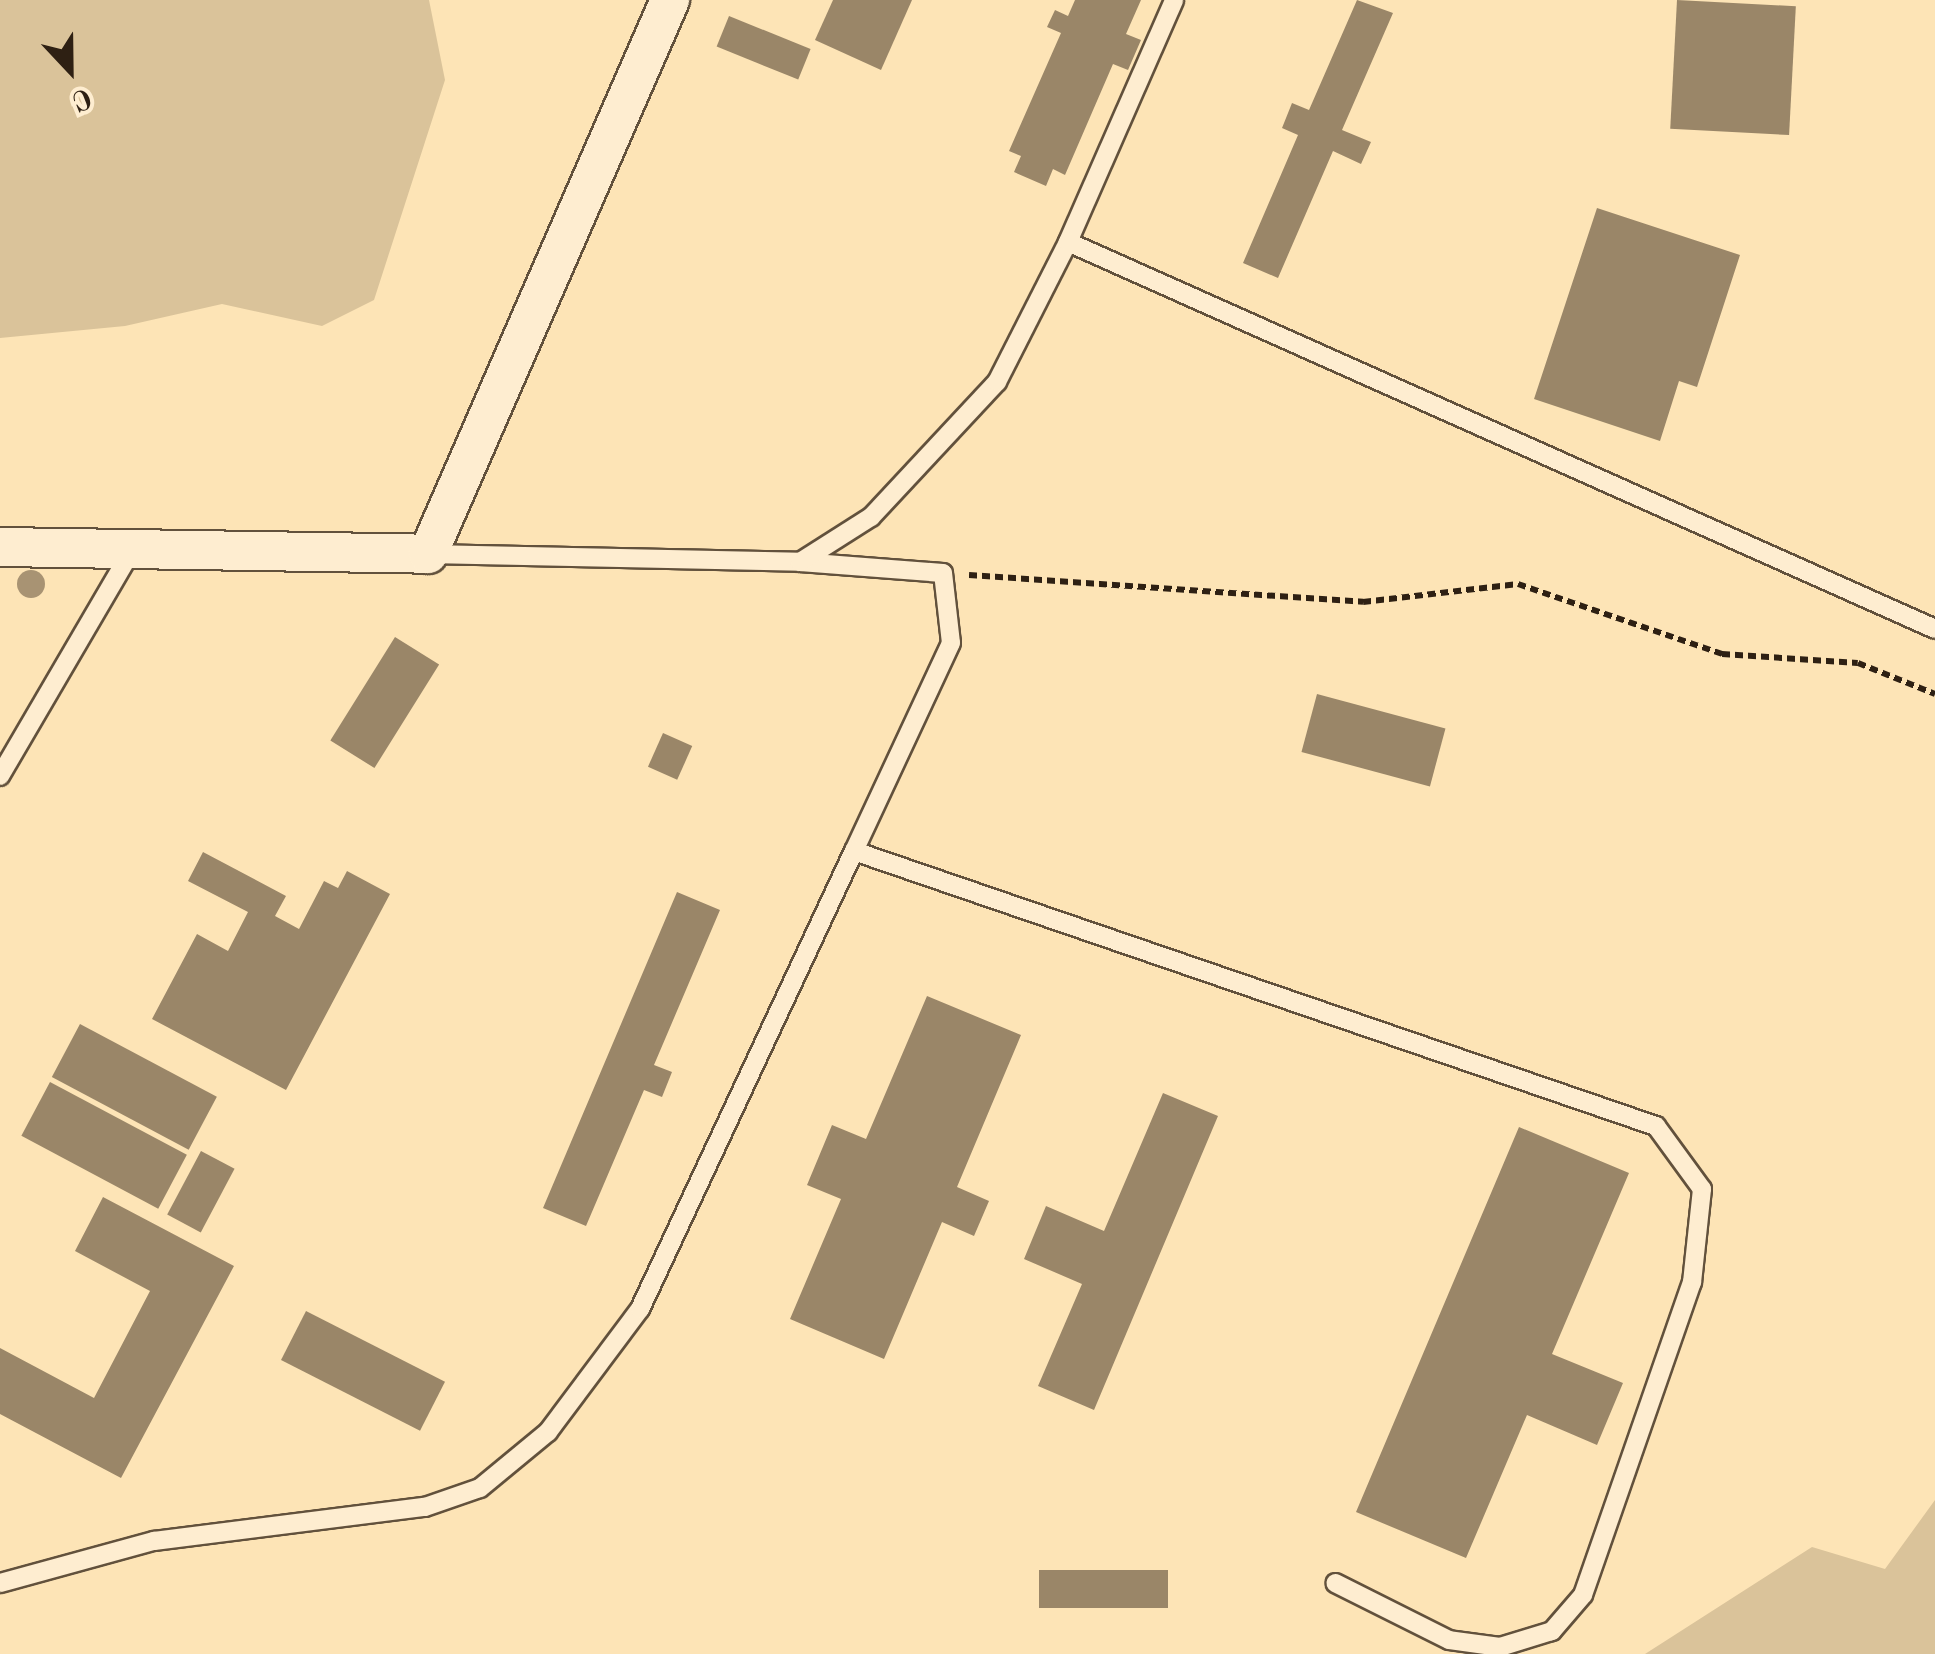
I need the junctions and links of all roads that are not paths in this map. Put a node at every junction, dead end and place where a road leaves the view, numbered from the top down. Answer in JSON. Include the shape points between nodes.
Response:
{"nodes":[{"id":1,"x":670,"y":0,"type":"edge"},
{"id":2,"x":1174,"y":0,"type":"edge"},
{"id":3,"x":1068,"y":242,"type":"junction"},
{"id":4,"x":0,"y":547,"type":"edge"},
{"id":5,"x":133,"y":550,"type":"junction"},
{"id":6,"x":428,"y":554,"type":"junction"},
{"id":7,"x":800,"y":562,"type":"junction"},
{"id":8,"x":1935,"y":628,"type":"edge"},
{"id":9,"x":0,"y":776,"type":"edge"},
{"id":10,"x":854,"y":851,"type":"junction"},
{"id":11,"x":0,"y":1583,"type":"edge"},
{"id":12,"x":1335,"y":1583,"type":"dead end"}],
"edges":[{"from":1,"to":6,"type":"street"},
{"from":2,"to":3,"type":"lane"},
{"from":3,"to":7,"type":"lane","via":[[997,382],[872,518]]},
{"from":3,"to":8,"type":"lane"},
{"from":4,"to":5,"type":"street"},
{"from":5,"to":6,"type":"street"},
{"from":5,"to":9,"type":"lane"},
{"from":6,"to":7,"type":"lane"},
{"from":7,"to":10,"type":"lane","via":[[943,573],[952,642]]},
{"from":10,"to":11,"type":"lane","via":[[640,1309],[548,1432],[480,1488],[424,1508],[154,1541]]},
{"from":10,"to":12,"type":"lane","via":[[1656,1126],[1702,1189],[1685,1300],[1583,1595],[1552,1631],[1500,1647],[1450,1640]]}]}
